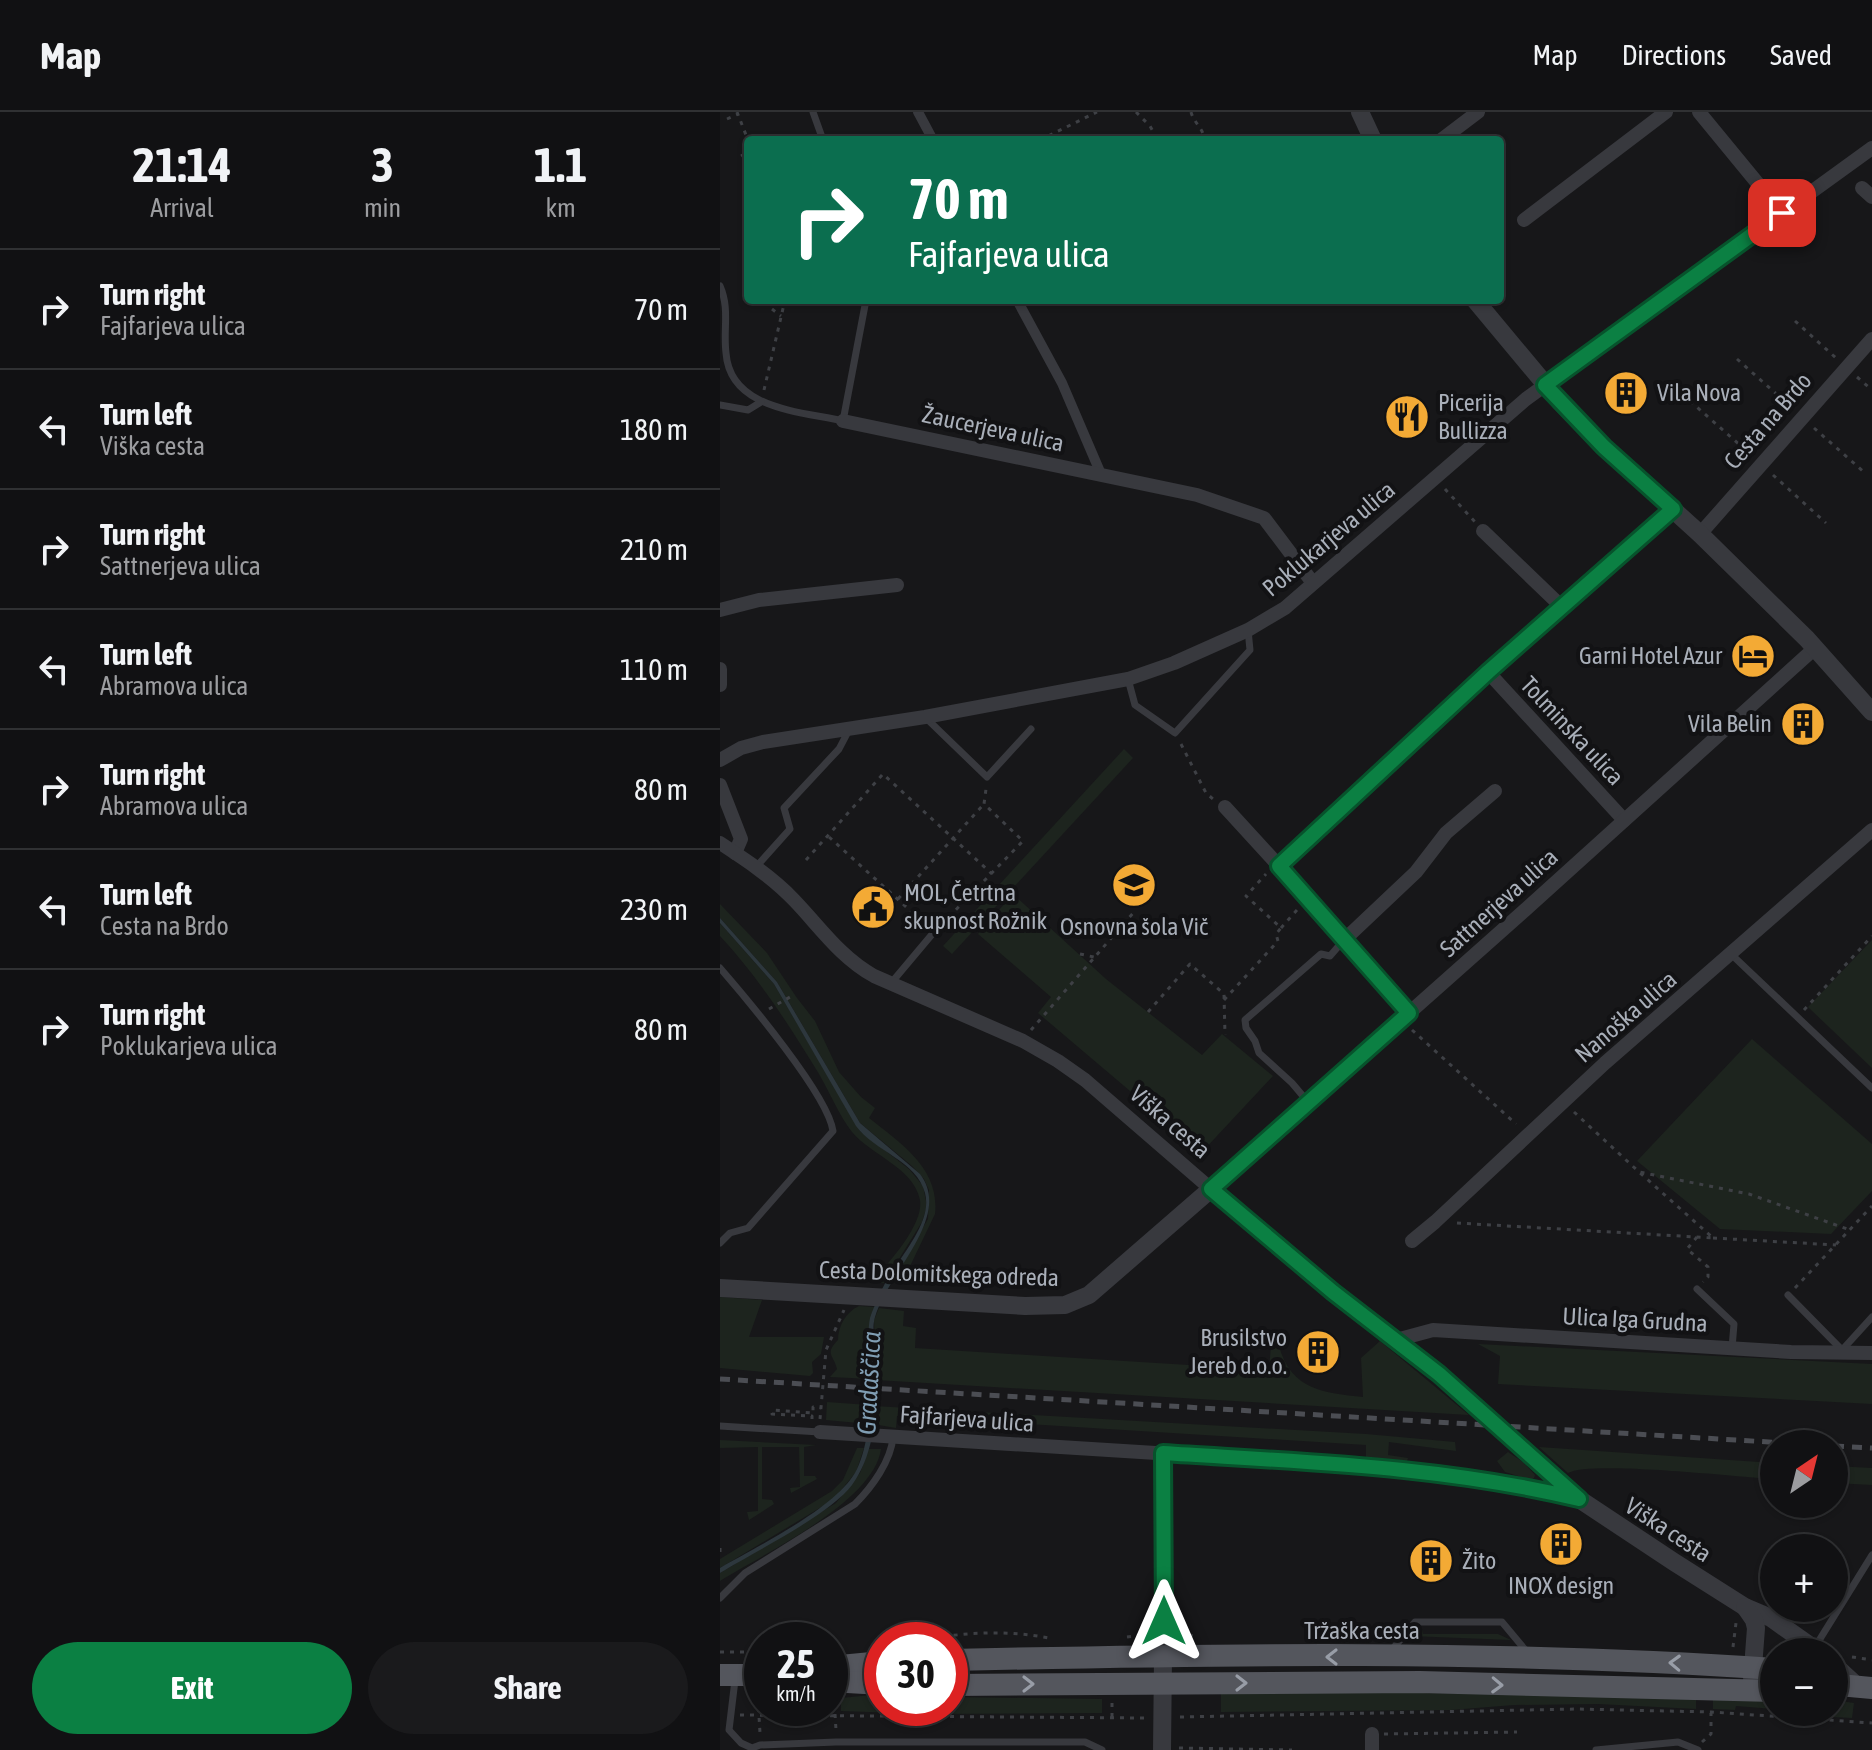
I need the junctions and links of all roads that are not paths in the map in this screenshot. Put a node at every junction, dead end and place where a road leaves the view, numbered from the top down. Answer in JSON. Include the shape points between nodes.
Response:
{"nodes":[{"id":1,"x":813,"y":112,"type":"edge"},
{"id":2,"x":918,"y":112,"type":"edge"},
{"id":3,"x":1360,"y":112,"type":"edge"},
{"id":4,"x":1478,"y":112,"type":"edge"},
{"id":5,"x":1666,"y":112,"type":"edge"},
{"id":6,"x":1699,"y":112,"type":"edge"},
{"id":7,"x":822,"y":136,"type":"edge"},
{"id":8,"x":931,"y":136,"type":"edge"},
{"id":9,"x":1371,"y":136,"type":"edge"},
{"id":10,"x":1446,"y":136,"type":"edge"},
{"id":11,"x":1872,"y":148,"type":"edge"},
{"id":12,"x":1782,"y":213,"type":"junction"},
{"id":13,"x":1524,"y":220,"type":"dead end"},
{"id":14,"x":720,"y":286,"type":"edge"},
{"id":15,"x":865,"y":304,"type":"edge"},
{"id":16,"x":1019,"y":304,"type":"edge"},
{"id":17,"x":1478,"y":304,"type":"edge"},
{"id":18,"x":1872,"y":339,"type":"edge"},
{"id":19,"x":1545,"y":385,"type":"junction"},
{"id":20,"x":761,"y":402,"type":"junction"},
{"id":21,"x":720,"y":405,"type":"edge"},
{"id":22,"x":843,"y":421,"type":"junction"},
{"id":23,"x":1101,"y":474,"type":"junction"},
{"id":24,"x":1673,"y":509,"type":"junction"},
{"id":25,"x":1483,"y":531,"type":"road end"},
{"id":26,"x":1700,"y":534,"type":"junction"},
{"id":27,"x":1313,"y":583,"type":"junction"},
{"id":28,"x":897,"y":585,"type":"dead end"},
{"id":29,"x":1562,"y":607,"type":"junction"},
{"id":30,"x":720,"y":610,"type":"edge"},
{"id":31,"x":1248,"y":630,"type":"junction"},
{"id":32,"x":1815,"y":648,"type":"junction"},
{"id":33,"x":720,"y":669,"type":"edge"},
{"id":34,"x":1488,"y":672,"type":"junction"},
{"id":35,"x":1128,"y":679,"type":"junction"},
{"id":36,"x":720,"y":685,"type":"edge"},
{"id":37,"x":1872,"y":712,"type":"edge"},
{"id":38,"x":925,"y":717,"type":"junction"},
{"id":39,"x":850,"y":728,"type":"junction"},
{"id":40,"x":1031,"y":729,"type":"dead end"},
{"id":41,"x":722,"y":754,"type":"edge"},
{"id":42,"x":720,"y":785,"type":"edge"},
{"id":43,"x":1495,"y":791,"type":"dead end"},
{"id":44,"x":1225,"y":807,"type":"road end"},
{"id":45,"x":1624,"y":820,"type":"junction"},
{"id":46,"x":1872,"y":830,"type":"edge"},
{"id":47,"x":720,"y":843,"type":"edge"},
{"id":48,"x":735,"y":853,"type":"junction"},
{"id":49,"x":1276,"y":863,"type":"junction"},
{"id":50,"x":756,"y":867,"type":"junction"},
{"id":51,"x":934,"y":932,"type":"road end"},
{"id":52,"x":1343,"y":941,"type":"junction"},
{"id":53,"x":1732,"y":955,"type":"junction"},
{"id":54,"x":720,"y":968,"type":"edge"},
{"id":55,"x":891,"y":984,"type":"junction"},
{"id":56,"x":1404,"y":1016,"type":"junction"},
{"id":57,"x":1872,"y":1088,"type":"edge"},
{"id":58,"x":1308,"y":1102,"type":"junction"},
{"id":59,"x":1211,"y":1189,"type":"junction"},
{"id":60,"x":1412,"y":1241,"type":"dead end"},
{"id":61,"x":720,"y":1243,"type":"edge"},
{"id":62,"x":720,"y":1288,"type":"edge"},
{"id":63,"x":1697,"y":1289,"type":"road end"},
{"id":64,"x":1788,"y":1295,"type":"road end"},
{"id":65,"x":1872,"y":1317,"type":"edge"},
{"id":66,"x":1396,"y":1340,"type":"junction"},
{"id":67,"x":1732,"y":1348,"type":"junction"},
{"id":68,"x":1843,"y":1351,"type":"junction"},
{"id":69,"x":1872,"y":1353,"type":"edge"},
{"id":70,"x":720,"y":1426,"type":"edge"},
{"id":71,"x":820,"y":1432,"type":"joint"},
{"id":72,"x":887,"y":1436,"type":"junction"},
{"id":73,"x":1163,"y":1453,"type":"junction"},
{"id":74,"x":1579,"y":1499,"type":"junction"},
{"id":75,"x":1872,"y":1555,"type":"edge"},
{"id":76,"x":720,"y":1598,"type":"edge"},
{"id":77,"x":1745,"y":1607,"type":"junction"},
{"id":78,"x":1800,"y":1638,"type":"edge"},
{"id":79,"x":1824,"y":1638,"type":"edge"},
{"id":80,"x":1760,"y":1648,"type":"edge"},
{"id":81,"x":1387,"y":1656,"type":"junction"},
{"id":82,"x":1163,"y":1658,"type":"junction"},
{"id":83,"x":968,"y":1660,"type":"edge"},
{"id":84,"x":1533,"y":1660,"type":"junction"},
{"id":85,"x":1760,"y":1668,"type":"edge"},
{"id":86,"x":728,"y":1675,"type":"edge"},
{"id":87,"x":1760,"y":1675,"type":"edge"},
{"id":88,"x":1163,"y":1684,"type":"junction"},
{"id":89,"x":968,"y":1685,"type":"edge"},
{"id":90,"x":1751,"y":1691,"type":"junction"},
{"id":91,"x":1760,"y":1691,"type":"edge"},
{"id":92,"x":1372,"y":1734,"type":"road end"},
{"id":93,"x":1170,"y":1749,"type":"edge"},
{"id":94,"x":1698,"y":1749,"type":"edge"},
{"id":95,"x":1102,"y":1750,"type":"edge"},
{"id":96,"x":1372,"y":1750,"type":"edge"},
{"id":97,"x":1596,"y":1750,"type":"edge"}],
"edges":[{"from":1,"to":7,"type":"lane"},
{"from":2,"to":8,"type":"street"},
{"from":3,"to":9,"type":"street"},
{"from":4,"to":10,"type":"street"},
{"from":5,"to":13,"type":"street"},
{"from":6,"to":12,"type":"street"},
{"from":11,"to":12,"type":"street","name":"Poklukarjeva ulica"},
{"from":12,"to":19,"type":"street","name":"Poklukarjeva ulica"},
{"from":14,"to":20,"type":"lane","via":[[726,300],[728,365],[738,386]]},
{"from":15,"to":22,"type":"lane"},
{"from":16,"to":23,"type":"street","via":[[1062,383]]},
{"from":17,"to":19,"type":"street"},
{"from":18,"to":26,"type":"street","name":"Cesta na Brdo"},
{"from":19,"to":24,"type":"street"},
{"from":19,"to":27,"type":"street","name":"Poklukarjeva ulica"},
{"from":20,"to":21,"type":"lane","via":[[748,410]]},
{"from":20,"to":22,"type":"lane","name":"Žaucerjeva ulica"},
{"from":22,"to":23,"type":"street","name":"Žaucerjeva ulica"},
{"from":23,"to":27,"type":"street","name":"Žaucerjeva ulica","via":[[1197,495],[1264,518]]},
{"from":24,"to":26,"type":"street"},
{"from":24,"to":29,"type":"street"},
{"from":25,"to":29,"type":"street"},
{"from":26,"to":32,"type":"street"},
{"from":27,"to":31,"type":"street","name":"Poklukarjeva ulica"},
{"from":28,"to":30,"type":"street","via":[[759,600]]},
{"from":29,"to":34,"type":"street"},
{"from":31,"to":35,"type":"street","name":"Poklukarjeva ulica"},
{"from":31,"to":35,"type":"lane","via":[[1250,650],[1175,733],[1135,705]]},
{"from":32,"to":37,"type":"street"},
{"from":32,"to":45,"type":"street","name":"Sattnerjeva ulica"},
{"from":33,"to":36,"type":"street"},
{"from":34,"to":45,"type":"street","name":"Tolminska ulica"},
{"from":34,"to":49,"type":"street"},
{"from":35,"to":38,"type":"street","name":"Poklukarjeva ulica"},
{"from":38,"to":39,"type":"street","name":"Poklukarjeva ulica"},
{"from":38,"to":40,"type":"lane","via":[[987,777]]},
{"from":39,"to":41,"type":"street","name":"Poklukarjeva ulica"},
{"from":39,"to":50,"type":"lane","via":[[839,749],[784,808],[790,829]]},
{"from":42,"to":48,"type":"street","via":[[741,839]]},
{"from":43,"to":52,"type":"street","via":[[1446,833],[1416,872]]},
{"from":44,"to":49,"type":"street"},
{"from":45,"to":56,"type":"street","name":"Sattnerjeva ulica"},
{"from":46,"to":53,"type":"street","name":"Nanoška ulica"},
{"from":47,"to":48,"type":"street","name":"Viška cesta"},
{"from":48,"to":50,"type":"street","name":"Viška cesta"},
{"from":49,"to":52,"type":"street"},
{"from":50,"to":55,"type":"street","name":"Viška cesta","via":[[851,962]]},
{"from":51,"to":55,"type":"lane"},
{"from":52,"to":56,"type":"street"},
{"from":52,"to":58,"type":"lane","via":[[1245,1020],[1259,1053]]},
{"from":53,"to":57,"type":"lane"},
{"from":53,"to":60,"type":"street","name":"Nanoška ulica"},
{"from":54,"to":61,"type":"lane","via":[[812,1089],[833,1131],[748,1228],[730,1233]]},
{"from":55,"to":59,"type":"street","name":"Viška cesta","via":[[1023,1041],[1085,1080]]},
{"from":56,"to":58,"type":"street","name":"Sattnerjeva ulica"},
{"from":58,"to":59,"type":"street","name":"Sattnerjeva ulica"},
{"from":59,"to":62,"type":"street","name":"Cesta Dolomitskega odreda","via":[[1102,1285],[1073,1302],[1039,1307]]},
{"from":59,"to":66,"type":"street","name":"Viška cesta"},
{"from":63,"to":67,"type":"lane","via":[[1734,1324]]},
{"from":64,"to":68,"type":"lane"},
{"from":65,"to":68,"type":"lane"},
{"from":66,"to":67,"type":"street","name":"Ulica Iga Grudna","via":[[1433,1330]]},
{"from":66,"to":74,"type":"street","name":"Viška cesta"},
{"from":67,"to":68,"type":"street","name":"Ulica Iga Grudna"},
{"from":68,"to":69,"type":"street","name":"Ulica Iga Grudna"},
{"from":70,"to":71,"type":"lane","name":"Fajfarjeva ulica"},
{"from":71,"to":72,"type":"street","name":"Fajfarjeva ulica"},
{"from":72,"to":73,"type":"street","name":"Fajfarjeva ulica"},
{"from":72,"to":76,"type":"lane","via":[[887,1458],[855,1504],[745,1573]]},
{"from":73,"to":74,"type":"street","name":"Fajfarjeva ulica","via":[[1416,1470]]},
{"from":73,"to":82,"type":"street"},
{"from":74,"to":77,"type":"street","name":"Viška cesta"},
{"from":75,"to":79,"type":"lane"},
{"from":77,"to":78,"type":"street","name":"Viška cesta"},
{"from":77,"to":80,"type":"street"},
{"from":81,"to":82,"type":"main road","name":"Tržaška cesta","one_way":true},
{"from":81,"to":84,"type":"main road","name":"Tržaška cesta"},
{"from":81,"to":84,"type":"lane","via":[[1415,1622],[1502,1622]]},
{"from":82,"to":83,"type":"main road","name":"Tržaška cesta"},
{"from":82,"to":88,"type":"street"},
{"from":85,"to":84,"type":"main road","name":"Tržaška cesta","one_way":true},
{"from":86,"to":95,"type":"lane","via":[[735,1695],[729,1730],[752,1748],[836,1742],[1085,1742]]},
{"from":87,"to":90,"type":"street"},
{"from":89,"to":88,"type":"main road","one_way":true},
{"from":88,"to":90,"type":"main road","one_way":true,"via":[[1420,1682]]},
{"from":88,"to":93,"type":"street"},
{"from":90,"to":91,"type":"main road"},
{"from":92,"to":96,"type":"street"},
{"from":94,"to":97,"type":"lane","via":[[1678,1742]]}]}
